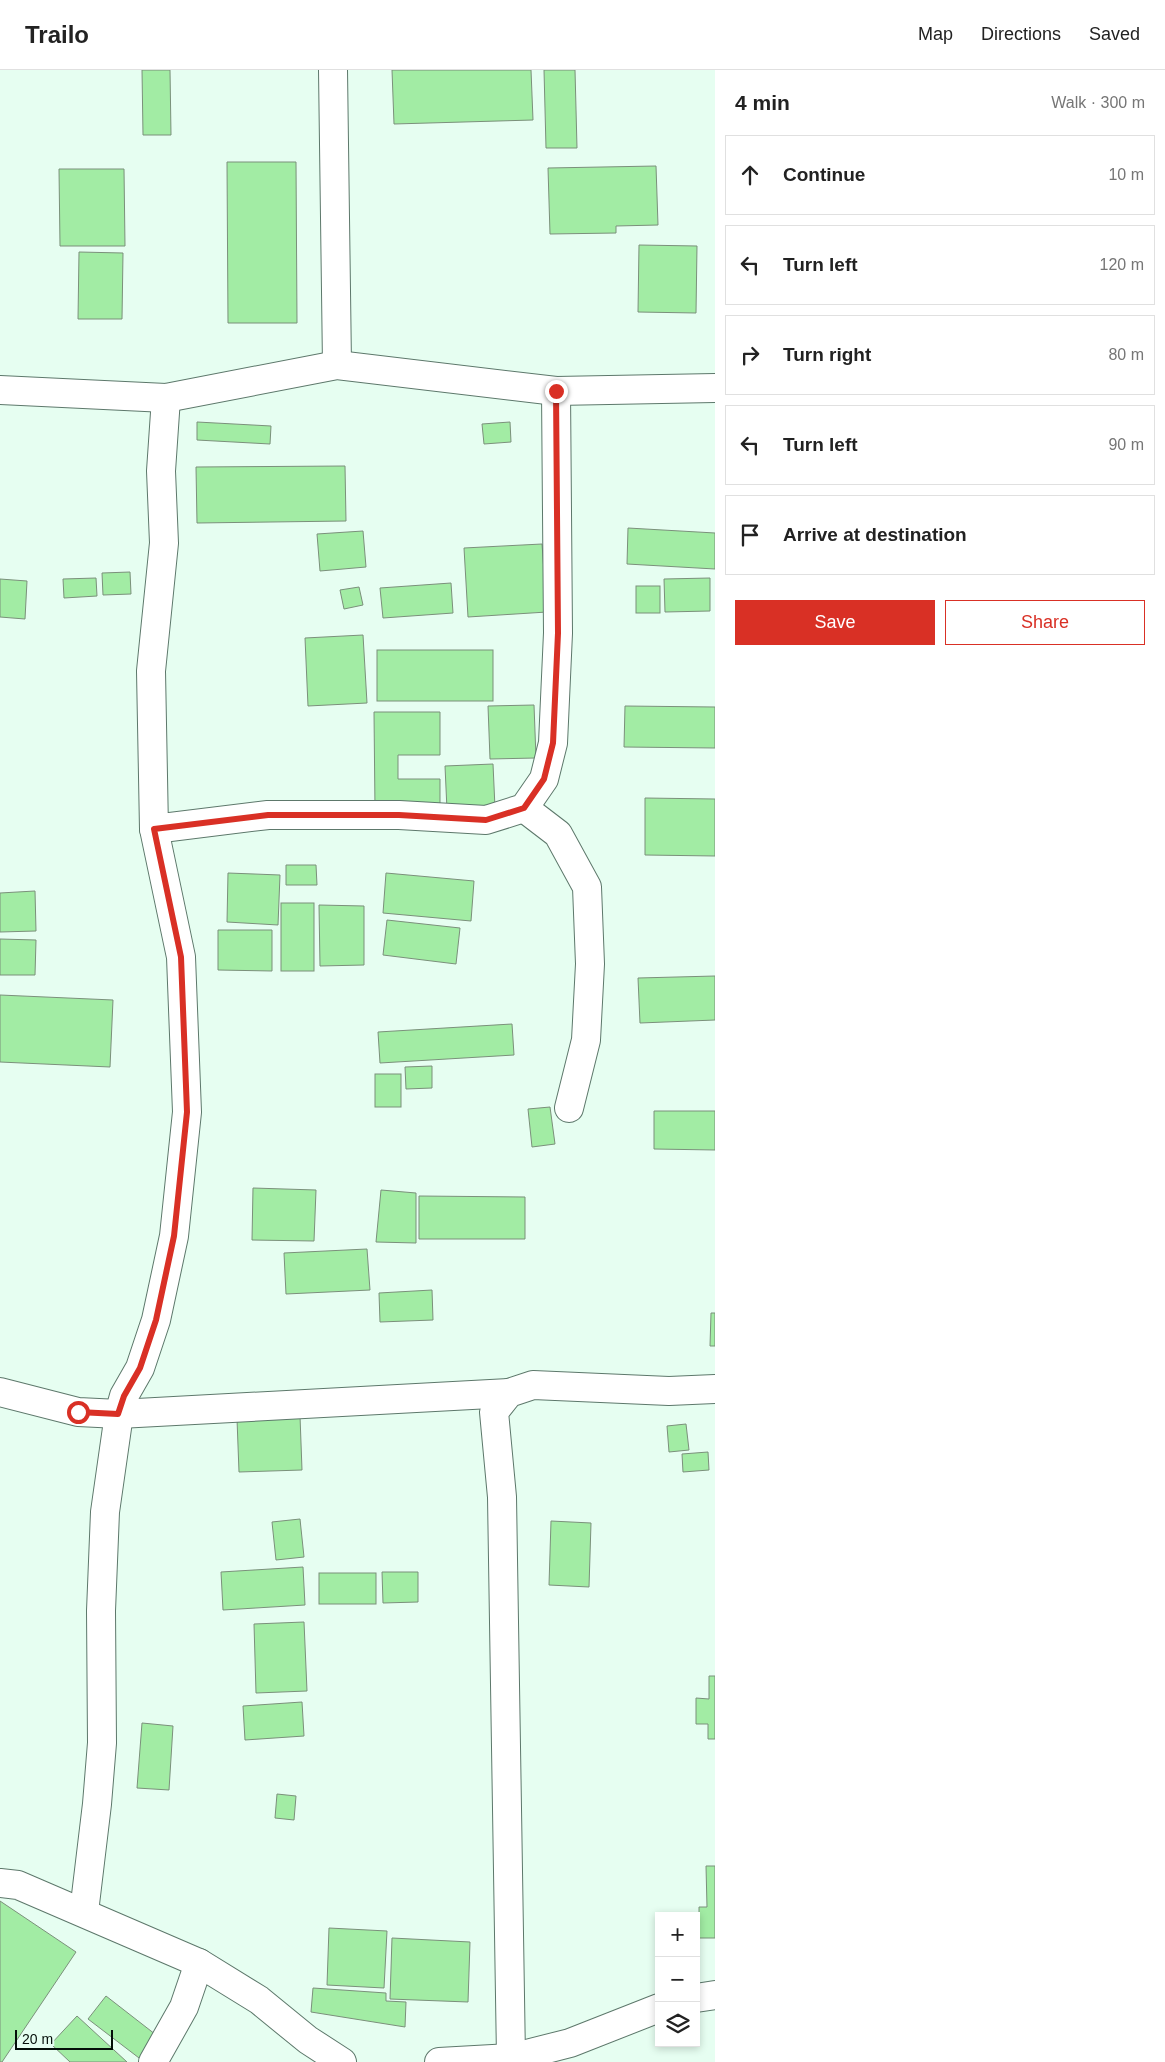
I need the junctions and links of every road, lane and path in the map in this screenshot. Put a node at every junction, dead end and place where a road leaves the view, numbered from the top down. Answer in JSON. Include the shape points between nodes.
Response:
{"nodes":[{"id":1,"x":333,"y":70,"type":"edge"},
{"id":2,"x":337,"y":365,"type":"junction"},
{"id":3,"x":715,"y":388,"type":"edge"},
{"id":4,"x":0,"y":390,"type":"edge"},
{"id":5,"x":556,"y":391,"type":"junction"},
{"id":6,"x":166,"y":398,"type":"junction"},
{"id":7,"x":524,"y":808,"type":"junction"},
{"id":8,"x":154,"y":829,"type":"junction"},
{"id":9,"x":569,"y":1108,"type":"dead end"},
{"id":10,"x":715,"y":1389,"type":"edge"},
{"id":11,"x":0,"y":1392,"type":"edge"},
{"id":12,"x":509,"y":1393,"type":"junction"},
{"id":13,"x":118,"y":1414,"type":"junction"},
{"id":14,"x":0,"y":1882,"type":"edge"},
{"id":15,"x":84,"y":1912,"type":"junction"},
{"id":16,"x":199,"y":1963,"type":"junction"},
{"id":17,"x":715,"y":1995,"type":"edge"},
{"id":18,"x":700,"y":1997,"type":"edge"},
{"id":19,"x":655,"y":2010,"type":"edge"},
{"id":20,"x":511,"y":2058,"type":"junction"},
{"id":21,"x":153,"y":2062,"type":"edge"},
{"id":22,"x":342,"y":2062,"type":"edge"},
{"id":23,"x":439,"y":2062,"type":"edge"},
{"id":24,"x":448,"y":2062,"type":"edge"}],
"edges":[{"from":1,"to":2,"type":"street"},
{"from":2,"to":5,"type":"street"},
{"from":2,"to":6,"type":"street"},
{"from":3,"to":5,"type":"street"},
{"from":4,"to":6,"type":"street"},
{"from":5,"to":7,"type":"street","via":[[558,633],[553,743],[544,779]]},
{"from":6,"to":8,"type":"street","via":[[161,471],[164,543],[151,671]]},
{"from":7,"to":8,"type":"street","via":[[486,820],[399,815],[268,815]]},
{"from":7,"to":9,"type":"street","via":[[558,834],[587,887],[590,964],[586,1040]]},
{"from":8,"to":13,"type":"street","via":[[181,957],[187,1112],[174,1236],[156,1320],[140,1368]]},
{"from":10,"to":12,"type":"street","via":[[669,1391],[533,1385]]},
{"from":11,"to":13,"type":"street","via":[[78,1412]]},
{"from":12,"to":13,"type":"street"},
{"from":12,"to":20,"type":"street","via":[[494,1412],[502,1506]]},
{"from":13,"to":15,"type":"street","via":[[105,1512],[101,1611],[102,1743]]},
{"from":14,"to":15,"type":"street","via":[[18,1885]]},
{"from":15,"to":16,"type":"street"},
{"from":16,"to":21,"type":"street","via":[[184,2007]]},
{"from":16,"to":22,"type":"street","via":[[259,2000],[308,2040]]},
{"from":17,"to":18,"type":"street"},
{"from":19,"to":20,"type":"street","via":[[570,2044]]},
{"from":20,"to":24,"type":"street"},
{"from":23,"to":24,"type":"street"}]}
